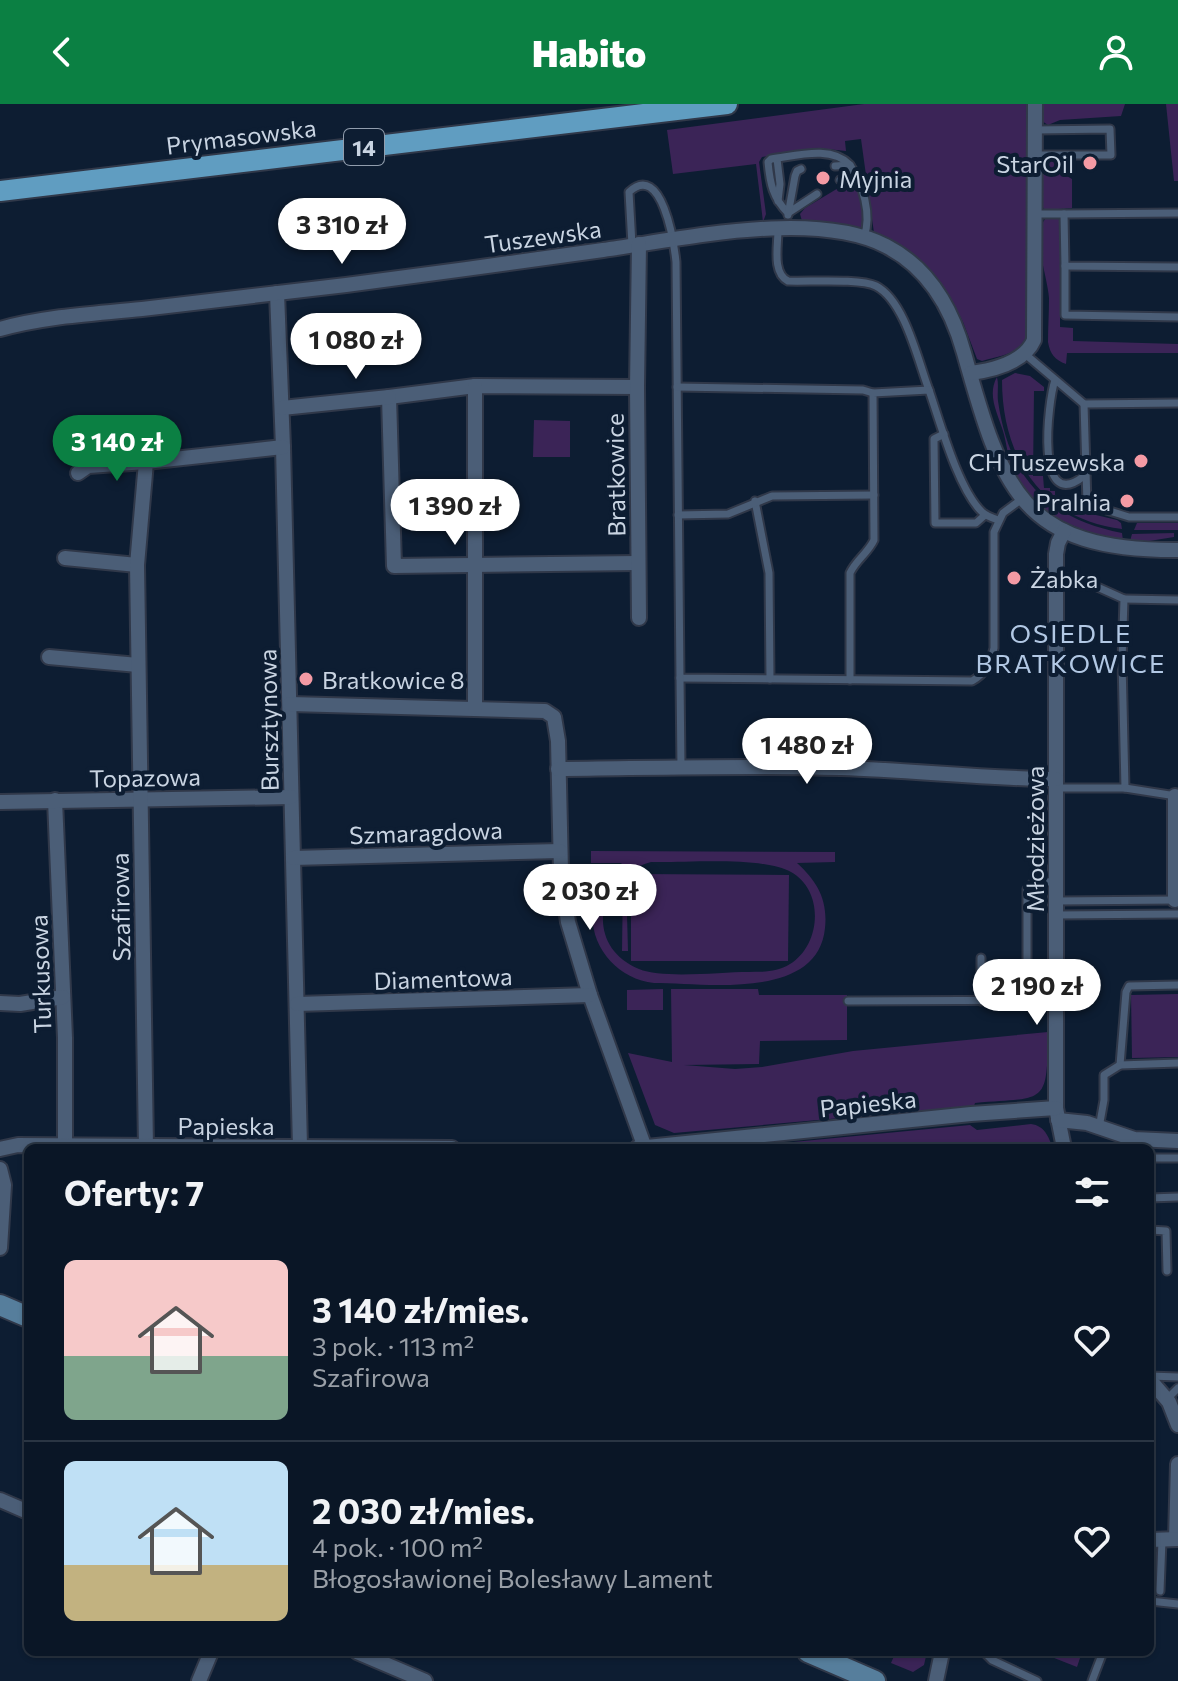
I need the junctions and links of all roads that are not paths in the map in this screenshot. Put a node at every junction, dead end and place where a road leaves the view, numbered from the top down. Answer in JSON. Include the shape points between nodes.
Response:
{"nodes":[{"id":1,"x":727,"y":104,"type":"edge"},
{"id":2,"x":1035,"y":104,"type":"edge"},
{"id":3,"x":1035,"y":130,"type":"junction"},
{"id":4,"x":1035,"y":155,"type":"junction"},
{"id":5,"x":850,"y":165,"type":"junction"},
{"id":6,"x":835,"y":166,"type":"dead end"},
{"id":7,"x":801,"y":169,"type":"dead end"},
{"id":8,"x":857,"y":174,"type":"junction"},
{"id":9,"x":840,"y":180,"type":"dead end"},
{"id":10,"x":0,"y":191,"type":"edge"},
{"id":11,"x":817,"y":194,"type":"dead end"},
{"id":12,"x":788,"y":213,"type":"junction"},
{"id":13,"x":1178,"y":213,"type":"edge"},
{"id":14,"x":1035,"y":214,"type":"junction"},
{"id":15,"x":1064,"y":214,"type":"junction"},
{"id":16,"x":783,"y":230,"type":"junction"},
{"id":17,"x":864,"y":237,"type":"junction"},
{"id":18,"x":674,"y":239,"type":"junction"},
{"id":19,"x":635,"y":245,"type":"junction"},
{"id":20,"x":1065,"y":266,"type":"junction"},
{"id":21,"x":1178,"y":267,"type":"edge"},
{"id":22,"x":277,"y":293,"type":"junction"},
{"id":23,"x":1178,"y":317,"type":"edge"},
{"id":24,"x":0,"y":329,"type":"edge"},
{"id":25,"x":1025,"y":354,"type":"junction"},
{"id":26,"x":971,"y":373,"type":"junction"},
{"id":27,"x":1055,"y":380,"type":"junction"},
{"id":28,"x":475,"y":386,"type":"junction"},
{"id":29,"x":637,"y":387,"type":"junction"},
{"id":30,"x":677,"y":387,"type":"junction"},
{"id":31,"x":929,"y":390,"type":"junction"},
{"id":32,"x":873,"y":393,"type":"junction"},
{"id":33,"x":389,"y":397,"type":"junction"},
{"id":34,"x":1178,"y":403,"type":"edge"},
{"id":35,"x":1084,"y":404,"type":"junction"},
{"id":36,"x":288,"y":408,"type":"junction"},
{"id":37,"x":944,"y":434,"type":"junction"},
{"id":38,"x":283,"y":447,"type":"junction"},
{"id":39,"x":146,"y":462,"type":"junction"},
{"id":40,"x":78,"y":473,"type":"dead end"},
{"id":41,"x":1084,"y":476,"type":"junction"},
{"id":42,"x":874,"y":495,"type":"junction"},
{"id":43,"x":1022,"y":499,"type":"junction"},
{"id":44,"x":755,"y":501,"type":"junction"},
{"id":45,"x":678,"y":515,"type":"junction"},
{"id":46,"x":985,"y":515,"type":"junction"},
{"id":47,"x":1178,"y":517,"type":"edge"},
{"id":48,"x":998,"y":520,"type":"junction"},
{"id":49,"x":1064,"y":531,"type":"junction"},
{"id":50,"x":1178,"y":550,"type":"edge"},
{"id":51,"x":65,"y":558,"type":"dead end"},
{"id":52,"x":638,"y":563,"type":"junction"},
{"id":53,"x":137,"y":565,"type":"junction"},
{"id":54,"x":474,"y":565,"type":"junction"},
{"id":55,"x":1056,"y":576,"type":"junction"},
{"id":56,"x":1124,"y":599,"type":"junction"},
{"id":57,"x":1178,"y":600,"type":"edge"},
{"id":58,"x":639,"y":625,"type":"dead end"},
{"id":59,"x":49,"y":657,"type":"dead end"},
{"id":60,"x":138,"y":665,"type":"junction"},
{"id":61,"x":680,"y":678,"type":"junction"},
{"id":62,"x":770,"y":679,"type":"junction"},
{"id":63,"x":850,"y":680,"type":"junction"},
{"id":64,"x":290,"y":704,"type":"junction"},
{"id":65,"x":475,"y":708,"type":"junction"},
{"id":66,"x":681,"y":767,"type":"junction"},
{"id":67,"x":558,"y":769,"type":"junction"},
{"id":68,"x":1056,"y":784,"type":"junction"},
{"id":69,"x":1125,"y":788,"type":"junction"},
{"id":70,"x":1177,"y":796,"type":"edge"},
{"id":71,"x":291,"y":797,"type":"junction"},
{"id":72,"x":140,"y":799,"type":"junction"},
{"id":73,"x":55,"y":800,"type":"junction"},
{"id":74,"x":0,"y":802,"type":"edge"},
{"id":75,"x":560,"y":851,"type":"junction"},
{"id":76,"x":293,"y":858,"type":"junction"},
{"id":77,"x":1055,"y":881,"type":"junction"},
{"id":78,"x":1177,"y":905,"type":"edge"},
{"id":79,"x":1056,"y":908,"type":"junction"},
{"id":80,"x":981,"y":958,"type":"dead end"},
{"id":81,"x":1178,"y":985,"type":"edge"},
{"id":82,"x":590,"y":995,"type":"junction"},
{"id":83,"x":63,"y":997,"type":"junction"},
{"id":84,"x":1027,"y":1000,"type":"junction"},
{"id":85,"x":1055,"y":1000,"type":"junction"},
{"id":86,"x":848,"y":1001,"type":"dead end"},
{"id":87,"x":981,"y":1001,"type":"junction"},
{"id":88,"x":0,"y":1003,"type":"edge"},
{"id":89,"x":297,"y":1004,"type":"junction"},
{"id":90,"x":1178,"y":1063,"type":"edge"},
{"id":91,"x":1120,"y":1065,"type":"junction"},
{"id":92,"x":1057,"y":1114,"type":"junction"},
{"id":93,"x":1099,"y":1128,"type":"junction"},
{"id":94,"x":1178,"y":1141,"type":"edge"},
{"id":95,"x":65,"y":1144,"type":"edge"},
{"id":96,"x":146,"y":1144,"type":"edge"},
{"id":97,"x":300,"y":1144,"type":"edge"},
{"id":98,"x":644,"y":1144,"type":"edge"},
{"id":99,"x":683,"y":1144,"type":"edge"},
{"id":100,"x":1063,"y":1144,"type":"edge"},
{"id":101,"x":24,"y":1145,"type":"edge"},
{"id":102,"x":0,"y":1149,"type":"edge"},
{"id":103,"x":1154,"y":1158,"type":"edge"},
{"id":104,"x":1178,"y":1158,"type":"edge"},
{"id":105,"x":0,"y":1169,"type":"edge"},
{"id":106,"x":1178,"y":1197,"type":"edge"},
{"id":107,"x":1154,"y":1198,"type":"edge"},
{"id":108,"x":1154,"y":1230,"type":"edge"},
{"id":109,"x":0,"y":1248,"type":"edge"},
{"id":110,"x":1167,"y":1271,"type":"dead end"},
{"id":111,"x":0,"y":1305,"type":"edge"},
{"id":112,"x":24,"y":1315,"type":"edge"},
{"id":113,"x":1178,"y":1377,"type":"edge"},
{"id":114,"x":1154,"y":1378,"type":"edge"},
{"id":115,"x":1154,"y":1381,"type":"edge"},
{"id":116,"x":1173,"y":1397,"type":"edge"},
{"id":117,"x":1178,"y":1425,"type":"edge"},
{"id":118,"x":1178,"y":1464,"type":"edge"},
{"id":119,"x":0,"y":1500,"type":"edge"},
{"id":120,"x":24,"y":1510,"type":"edge"},
{"id":121,"x":1166,"y":1539,"type":"edge"},
{"id":122,"x":1160,"y":1591,"type":"dead end"},
{"id":123,"x":1154,"y":1601,"type":"edge"},
{"id":124,"x":1178,"y":1604,"type":"edge"},
{"id":125,"x":209,"y":1656,"type":"edge"},
{"id":126,"x":366,"y":1656,"type":"edge"},
{"id":127,"x":817,"y":1656,"type":"edge"},
{"id":128,"x":941,"y":1656,"type":"edge"},
{"id":129,"x":988,"y":1656,"type":"edge"},
{"id":130,"x":1101,"y":1656,"type":"edge"},
{"id":131,"x":199,"y":1681,"type":"edge"},
{"id":132,"x":425,"y":1681,"type":"edge"},
{"id":133,"x":875,"y":1681,"type":"edge"},
{"id":134,"x":936,"y":1681,"type":"edge"},
{"id":135,"x":1037,"y":1681,"type":"edge"},
{"id":136,"x":1092,"y":1681,"type":"edge"}],
"edges":[{"from":1,"to":10,"type":"main road","name":"Prymasowska","number":"14"},
{"from":2,"to":3,"type":"street"},
{"from":3,"to":4,"type":"street"},
{"from":3,"to":4,"type":"lane","via":[[1110,129],[1111,155]]},
{"from":4,"to":14,"type":"street"},
{"from":5,"to":6,"type":"lane"},
{"from":5,"to":8,"type":"lane"},
{"from":5,"to":12,"type":"lane","via":[[832,154],[768,162],[771,187]]},
{"from":7,"to":12,"type":"lane"},
{"from":8,"to":9,"type":"lane"},
{"from":8,"to":17,"type":"lane"},
{"from":11,"to":12,"type":"lane"},
{"from":12,"to":16,"type":"lane"},
{"from":13,"to":15,"type":"lane"},
{"from":14,"to":15,"type":"lane"},
{"from":14,"to":25,"type":"street","via":[[1035,334]]},
{"from":15,"to":20,"type":"lane"},
{"from":16,"to":17,"type":"street","name":"Tuszewska"},
{"from":16,"to":18,"type":"street","name":"Tuszewska"},
{"from":16,"to":31,"type":"lane","via":[[778,272],[782,278],[876,286],[900,312]]},
{"from":17,"to":26,"type":"street","name":"Tuszewska","via":[[896,252],[936,289],[953,318]]},
{"from":18,"to":19,"type":"street","name":"Tuszewska"},
{"from":18,"to":19,"type":"lane","via":[[659,194],[640,185],[629,192]]},
{"from":18,"to":30,"type":"lane"},
{"from":19,"to":22,"type":"street","name":"Tuszewska"},
{"from":19,"to":29,"type":"street","name":"Bratkowice"},
{"from":20,"to":21,"type":"lane"},
{"from":20,"to":23,"type":"lane","via":[[1065,315]]},
{"from":22,"to":24,"type":"street","name":"Tuszewska"},
{"from":22,"to":36,"type":"street","name":"Bursztynowa"},
{"from":25,"to":26,"type":"street"},
{"from":25,"to":27,"type":"lane"},
{"from":26,"to":43,"type":"street","name":"Tuszewska","via":[[994,450]]},
{"from":27,"to":35,"type":"lane"},
{"from":27,"to":41,"type":"lane","via":[[1049,396],[1048,466],[1064,485]]},
{"from":28,"to":29,"type":"street","name":"Bratkowice"},
{"from":28,"to":33,"type":"street","name":"Bratkowice"},
{"from":28,"to":54,"type":"street"},
{"from":29,"to":52,"type":"street","name":"Bratkowice"},
{"from":30,"to":32,"type":"lane"},
{"from":30,"to":45,"type":"lane"},
{"from":31,"to":32,"type":"lane"},
{"from":31,"to":37,"type":"lane"},
{"from":32,"to":42,"type":"lane"},
{"from":33,"to":36,"type":"street","name":"Bratkowice"},
{"from":33,"to":54,"type":"street","name":"Bratkowice","via":[[394,566]]},
{"from":34,"to":35,"type":"lane"},
{"from":35,"to":41,"type":"lane"},
{"from":36,"to":38,"type":"street","name":"Bursztynowa"},
{"from":37,"to":46,"type":"lane","via":[[969,494]]},
{"from":37,"to":46,"type":"lane","via":[[934,439],[935,523],[976,523]]},
{"from":38,"to":39,"type":"street"},
{"from":38,"to":64,"type":"street","name":"Bursztynowa"},
{"from":39,"to":40,"type":"street","via":[[88,466]]},
{"from":39,"to":53,"type":"street","name":"Szafirowa"},
{"from":41,"to":47,"type":"lane","via":[[1087,504],[1129,517]]},
{"from":42,"to":44,"type":"lane","via":[[772,496]]},
{"from":42,"to":63,"type":"lane","via":[[874,540],[850,573]]},
{"from":43,"to":48,"type":"lane"},
{"from":43,"to":49,"type":"street","name":"Tuszewska"},
{"from":44,"to":45,"type":"lane","via":[[728,514]]},
{"from":44,"to":62,"type":"lane","via":[[769,573]]},
{"from":45,"to":61,"type":"lane"},
{"from":46,"to":48,"type":"lane"},
{"from":48,"to":63,"type":"lane","via":[[994,648],[983,675],[972,681]]},
{"from":49,"to":50,"type":"street","name":"Tuszewska","via":[[1111,547]]},
{"from":49,"to":55,"type":"street","name":"Młodzieżowa"},
{"from":51,"to":53,"type":"street"},
{"from":52,"to":54,"type":"street","name":"Bratkowice"},
{"from":52,"to":58,"type":"street","name":"Bratkowice"},
{"from":53,"to":60,"type":"street","name":"Szafirowa"},
{"from":54,"to":65,"type":"street"},
{"from":55,"to":56,"type":"lane","via":[[1084,581]]},
{"from":55,"to":68,"type":"street","name":"Młodzieżowa"},
{"from":56,"to":57,"type":"lane"},
{"from":56,"to":69,"type":"lane"},
{"from":59,"to":60,"type":"street"},
{"from":60,"to":72,"type":"street","name":"Szafirowa"},
{"from":61,"to":62,"type":"lane"},
{"from":61,"to":66,"type":"lane"},
{"from":62,"to":63,"type":"lane"},
{"from":64,"to":65,"type":"street"},
{"from":64,"to":71,"type":"street","name":"Bursztynowa"},
{"from":65,"to":67,"type":"street","via":[[545,711],[554,717]]},
{"from":66,"to":67,"type":"street"},
{"from":66,"to":68,"type":"street","via":[[845,768]]},
{"from":67,"to":75,"type":"street"},
{"from":68,"to":69,"type":"lane"},
{"from":68,"to":77,"type":"street","name":"Młodzieżowa"},
{"from":69,"to":70,"type":"lane"},
{"from":70,"to":78,"type":"street"},
{"from":71,"to":72,"type":"street","name":"Topazowa"},
{"from":71,"to":76,"type":"street","name":"Bursztynowa"},
{"from":72,"to":73,"type":"street","name":"Topazowa"},
{"from":72,"to":96,"type":"street","name":"Szafirowa"},
{"from":73,"to":74,"type":"street","name":"Topazowa"},
{"from":73,"to":83,"type":"street","name":"Turkusowa"},
{"from":75,"to":76,"type":"street","name":"Szmaragdowa"},
{"from":75,"to":82,"type":"street","via":[[568,922]]},
{"from":76,"to":89,"type":"street","name":"Bursztynowa"},
{"from":77,"to":79,"type":"street","name":"Młodzieżowa"},
{"from":77,"to":84,"type":"lane","via":[[1027,889]]},
{"from":78,"to":79,"type":"lane"},
{"from":78,"to":79,"type":"lane"},
{"from":79,"to":85,"type":"street","name":"Młodzieżowa"},
{"from":80,"to":87,"type":"lane"},
{"from":81,"to":91,"type":"lane","via":[[1129,986]]},
{"from":82,"to":89,"type":"street","name":"Diamentowa"},
{"from":82,"to":98,"type":"street"},
{"from":83,"to":88,"type":"street"},
{"from":83,"to":95,"type":"street","name":"Turkusowa"},
{"from":84,"to":85,"type":"lane"},
{"from":84,"to":87,"type":"lane"},
{"from":85,"to":92,"type":"street","name":"Młodzieżowa"},
{"from":86,"to":87,"type":"lane"},
{"from":89,"to":97,"type":"street","name":"Bursztynowa"},
{"from":90,"to":91,"type":"lane"},
{"from":91,"to":93,"type":"lane","via":[[1104,1075]]},
{"from":92,"to":93,"type":"street","name":"Papieska"},
{"from":92,"to":99,"type":"street","name":"Papieska","via":[[971,1114]]},
{"from":92,"to":100,"type":"street","name":"Młodzieżowa"},
{"from":93,"to":94,"type":"street","name":"Papieska","via":[[1134,1139]]},
{"from":101,"to":102,"type":"street","name":"Papieska"},
{"from":103,"to":104,"type":"lane"},
{"from":105,"to":109,"type":"street"},
{"from":106,"to":107,"type":"lane"},
{"from":108,"to":110,"type":"lane","via":[[1166,1231]]},
{"from":111,"to":112,"type":"street"},
{"from":113,"to":114,"type":"lane"},
{"from":115,"to":116,"type":"street"},
{"from":116,"to":117,"type":"street"},
{"from":118,"to":121,"type":"street"},
{"from":119,"to":120,"type":"street"},
{"from":121,"to":122,"type":"lane"},
{"from":123,"to":124,"type":"lane"},
{"from":125,"to":131,"type":"street"},
{"from":126,"to":132,"type":"street"},
{"from":127,"to":133,"type":"street"},
{"from":128,"to":134,"type":"street"},
{"from":129,"to":135,"type":"lane"},
{"from":130,"to":136,"type":"lane"}]}
